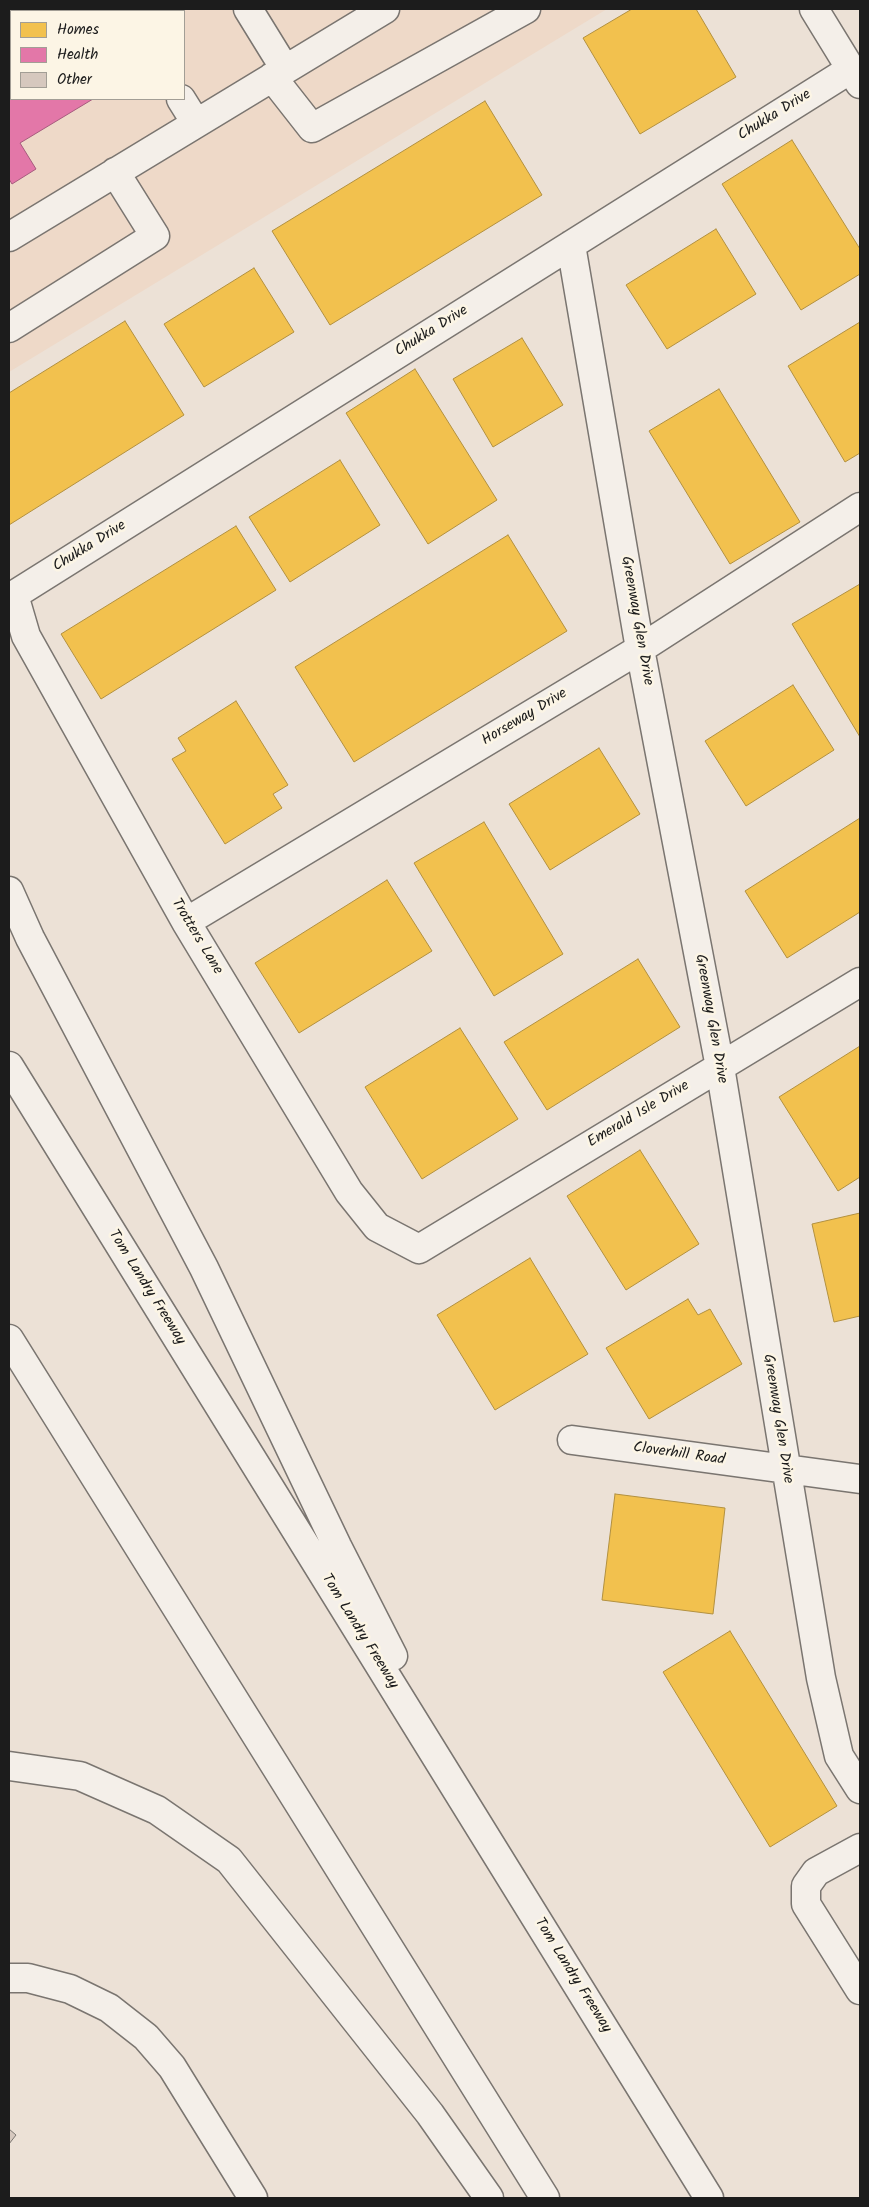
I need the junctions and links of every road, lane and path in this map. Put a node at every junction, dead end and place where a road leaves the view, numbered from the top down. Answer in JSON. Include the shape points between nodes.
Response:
{"nodes":[{"id":1,"x":248,"y":9,"type":"edge"},
{"id":2,"x":385,"y":9,"type":"edge"},
{"id":3,"x":526,"y":9,"type":"edge"},
{"id":4,"x":814,"y":9,"type":"edge"},
{"id":5,"x":279,"y":73,"type":"junction"},
{"id":6,"x":855,"y":76,"type":"edge"},
{"id":7,"x":182,"y":100,"type":"edge"},
{"id":8,"x":196,"y":123,"type":"junction"},
{"id":9,"x":115,"y":172,"type":"junction"},
{"id":10,"x":9,"y":237,"type":"edge"},
{"id":11,"x":571,"y":245,"type":"junction"},
{"id":12,"x":9,"y":328,"type":"edge"},
{"id":13,"x":860,"y":506,"type":"edge"},
{"id":14,"x":14,"y":595,"type":"joint"},
{"id":15,"x":640,"y":649,"type":"junction"},
{"id":16,"x":9,"y":891,"type":"edge"},
{"id":17,"x":186,"y":922,"type":"junction"},
{"id":18,"x":860,"y":982,"type":"edge"},
{"id":19,"x":9,"y":1066,"type":"edge"},
{"id":20,"x":720,"y":1067,"type":"junction"},
{"id":21,"x":419,"y":1249,"type":"joint"},
{"id":22,"x":9,"y":1339,"type":"edge"},
{"id":23,"x":572,"y":1440,"type":"dead end"},
{"id":24,"x":786,"y":1470,"type":"junction"},
{"id":25,"x":860,"y":1479,"type":"edge"},
{"id":26,"x":9,"y":1766,"type":"edge"},
{"id":27,"x":860,"y":1789,"type":"edge"},
{"id":28,"x":478,"y":1824,"type":"junction"},
{"id":29,"x":860,"y":1848,"type":"edge"},
{"id":30,"x":9,"y":1978,"type":"edge"},
{"id":31,"x":860,"y":1990,"type":"edge"},
{"id":32,"x":253,"y":2198,"type":"edge"},
{"id":33,"x":489,"y":2198,"type":"edge"},
{"id":34,"x":545,"y":2198,"type":"edge"},
{"id":35,"x":709,"y":2198,"type":"edge"}],
"edges":[{"from":1,"to":5,"type":"main road"},
{"from":2,"to":5,"type":"main road"},
{"from":3,"to":5,"type":"main road","via":[[312,128]]},
{"from":4,"to":6,"type":"main road"},
{"from":5,"to":8,"type":"main road"},
{"from":6,"to":11,"type":"main road","name":"Chukka Drive"},
{"from":7,"to":8,"type":"main road"},
{"from":8,"to":9,"type":"main road"},
{"from":9,"to":10,"type":"main road"},
{"from":9,"to":12,"type":"main road","via":[[155,236]]},
{"from":11,"to":14,"type":"main road","name":"Chukka Drive"},
{"from":11,"to":15,"type":"main road","name":"Greenway Glen Drive"},
{"from":13,"to":15,"type":"main road","name":"Horseway Drive"},
{"from":14,"to":17,"type":"main road","name":"Trotters Lane","via":[[26,636]]},
{"from":15,"to":17,"type":"main road","name":"Horseway Drive"},
{"from":15,"to":20,"type":"main road","name":"Greenway Glen Drive"},
{"from":16,"to":28,"type":"main road","via":[[30,938],[204,1268],[338,1546]]},
{"from":17,"to":21,"type":"main road","name":"Trotters Lane","via":[[349,1192],[377,1227]]},
{"from":18,"to":20,"type":"main road","name":"Emerald Isle Drive"},
{"from":19,"to":28,"type":"main road","name":"Tom Landry Freeway"},
{"from":20,"to":21,"type":"main road","name":"Emerald Isle Drive"},
{"from":20,"to":24,"type":"main road","name":"Greenway Glen Drive"},
{"from":22,"to":34,"type":"main road"},
{"from":23,"to":24,"type":"main road","name":"Cloverhill Road"},
{"from":24,"to":25,"type":"main road","name":"Cloverhill Road"},
{"from":24,"to":27,"type":"main road","name":"Greenway Glen Drive","via":[[820,1678],[839,1756]]},
{"from":26,"to":33,"type":"main road","via":[[80,1776],[157,1810],[229,1860],[424,2106]]},
{"from":28,"to":35,"type":"main road","name":"Tom Landry Freeway"},
{"from":29,"to":31,"type":"main road","via":[[816,1872],[806,1886],[806,1904]]},
{"from":30,"to":32,"type":"main road","via":[[28,1978],[70,1989],[109,2008],[146,2037],[172,2067]]}]}
